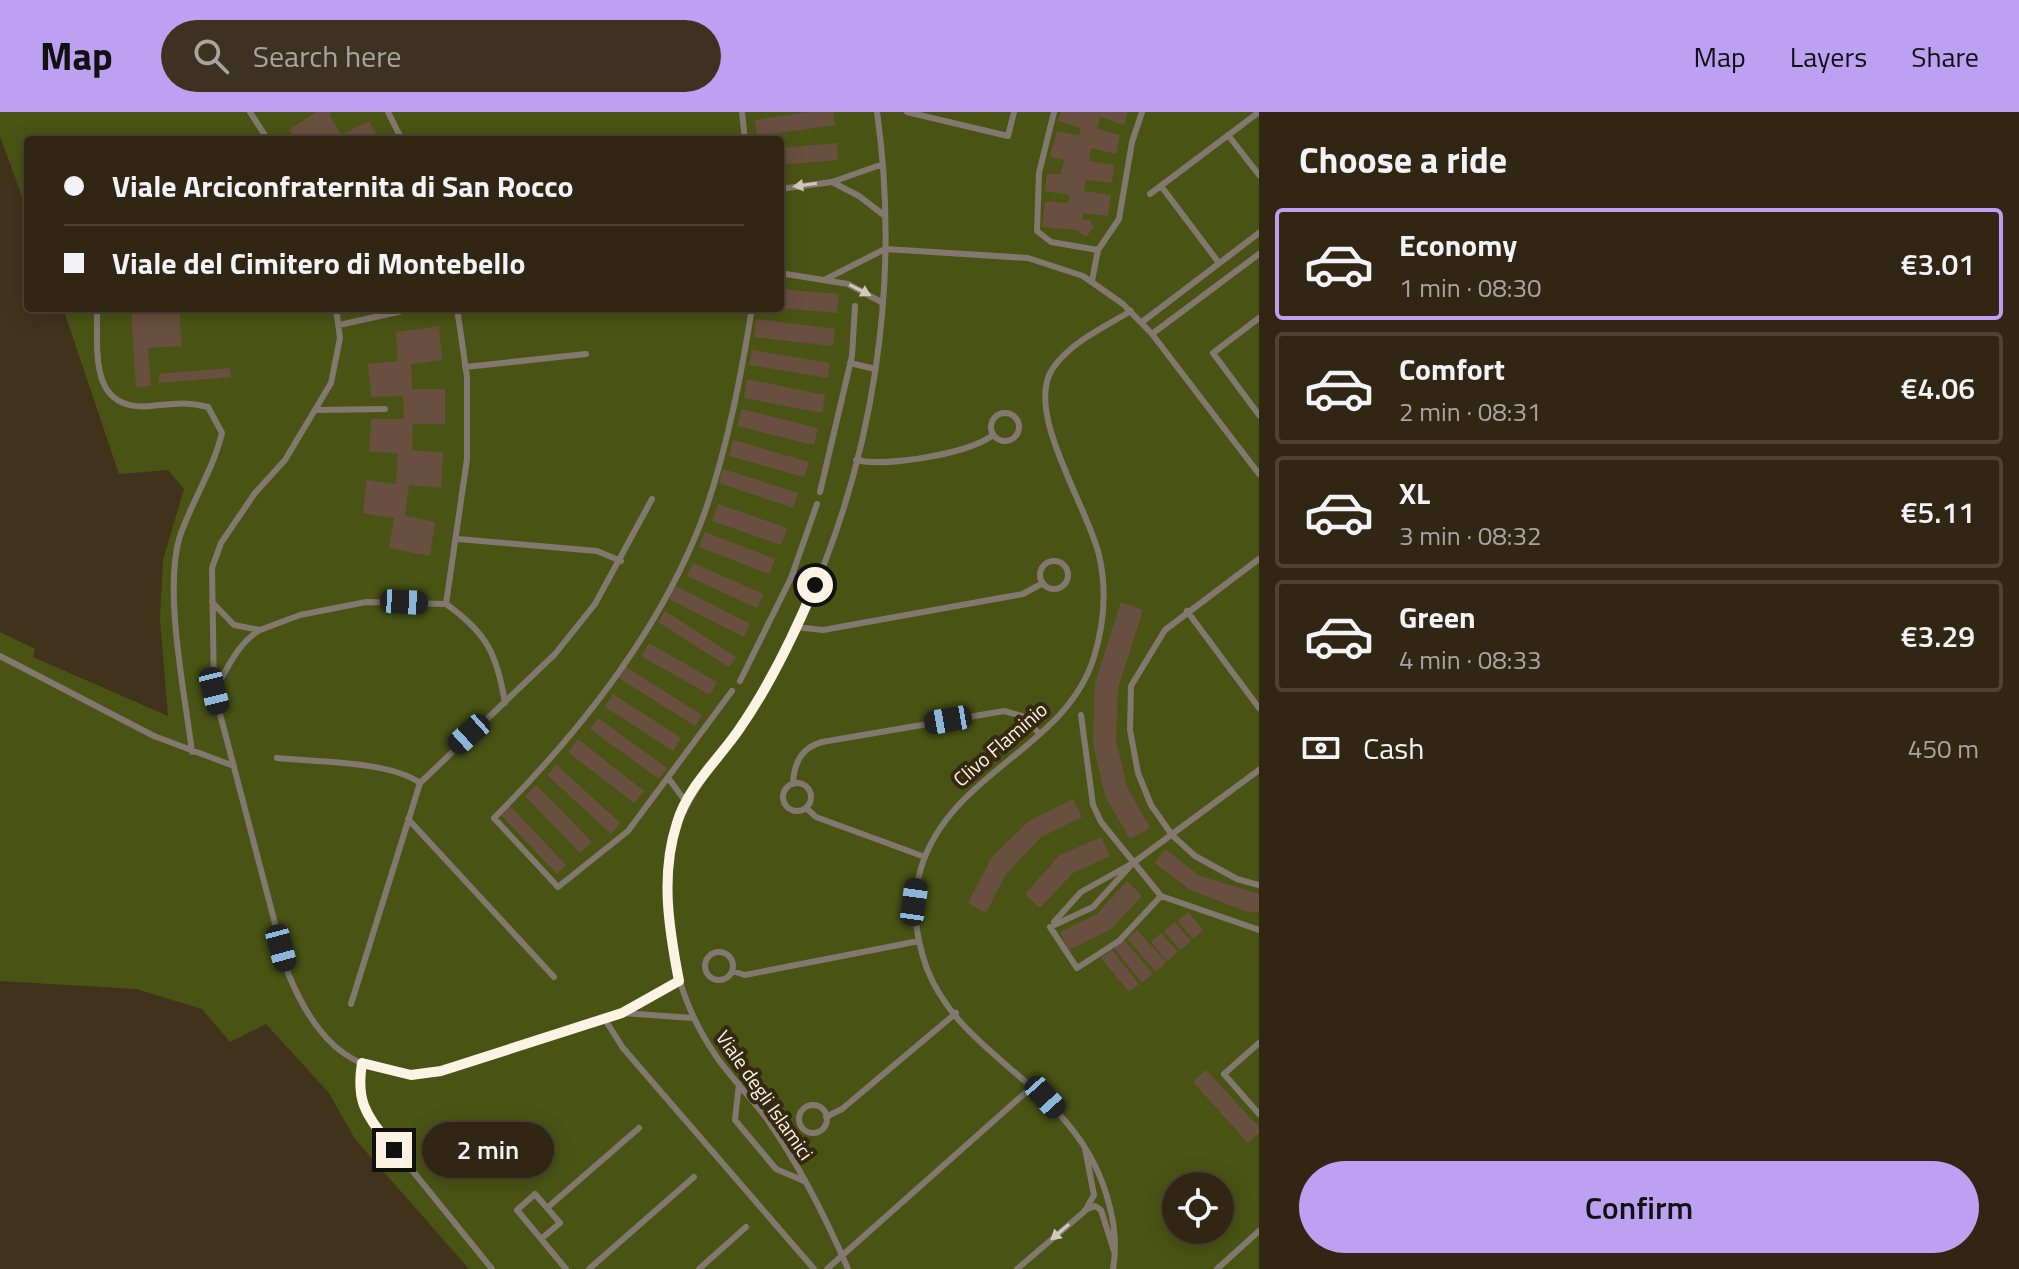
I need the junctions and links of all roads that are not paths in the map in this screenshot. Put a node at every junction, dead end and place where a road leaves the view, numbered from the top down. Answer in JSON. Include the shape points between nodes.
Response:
{"nodes":[{"id":1,"x":250,"y":112,"type":"edge"},
{"id":2,"x":388,"y":112,"type":"edge"},
{"id":3,"x":742,"y":112,"type":"edge"},
{"id":4,"x":877,"y":112,"type":"edge"},
{"id":5,"x":907,"y":112,"type":"edge"},
{"id":6,"x":1014,"y":112,"type":"edge"},
{"id":7,"x":1054,"y":112,"type":"edge"},
{"id":8,"x":1142,"y":112,"type":"edge"},
{"id":9,"x":1259,"y":112,"type":"edge"},
{"id":10,"x":1228,"y":135,"type":"junction"},
{"id":11,"x":265,"y":136,"type":"edge"},
{"id":12,"x":400,"y":136,"type":"edge"},
{"id":13,"x":745,"y":136,"type":"edge"},
{"id":14,"x":883,"y":164,"type":"junction"},
{"id":15,"x":1259,"y":175,"type":"edge"},
{"id":16,"x":832,"y":182,"type":"junction"},
{"id":17,"x":1161,"y":186,"type":"junction"},
{"id":18,"x":784,"y":188,"type":"edge"},
{"id":19,"x":1150,"y":194,"type":"dead end"},
{"id":20,"x":885,"y":216,"type":"junction"},
{"id":21,"x":1259,"y":233,"type":"edge"},
{"id":22,"x":885,"y":249,"type":"junction"},
{"id":23,"x":1098,"y":250,"type":"junction"},
{"id":24,"x":1259,"y":254,"type":"edge"},
{"id":25,"x":1219,"y":263,"type":"junction"},
{"id":26,"x":784,"y":274,"type":"edge"},
{"id":27,"x":826,"y":279,"type":"junction"},
{"id":28,"x":1092,"y":281,"type":"junction"},
{"id":29,"x":883,"y":303,"type":"junction"},
{"id":30,"x":855,"y":306,"type":"dead end"},
{"id":31,"x":1131,"y":311,"type":"junction"},
{"id":32,"x":97,"y":312,"type":"edge"},
{"id":33,"x":337,"y":312,"type":"edge"},
{"id":34,"x":398,"y":312,"type":"edge"},
{"id":35,"x":458,"y":312,"type":"edge"},
{"id":36,"x":751,"y":312,"type":"edge"},
{"id":37,"x":1259,"y":318,"type":"edge"},
{"id":38,"x":1142,"y":322,"type":"junction"},
{"id":39,"x":339,"y":325,"type":"junction"},
{"id":40,"x":1152,"y":334,"type":"junction"},
{"id":41,"x":586,"y":354,"type":"dead end"},
{"id":42,"x":850,"y":363,"type":"junction"},
{"id":43,"x":465,"y":367,"type":"junction"},
{"id":44,"x":875,"y":369,"type":"junction"},
{"id":45,"x":1256,"y":405,"type":"edge"},
{"id":46,"x":385,"y":409,"type":"dead end"},
{"id":47,"x":316,"y":410,"type":"junction"},
{"id":48,"x":1259,"y":415,"type":"edge"},
{"id":49,"x":993,"y":435,"type":"junction"},
{"id":50,"x":856,"y":460,"type":"junction"},
{"id":51,"x":1259,"y":474,"type":"edge"},
{"id":52,"x":820,"y":492,"type":"dead end"},
{"id":53,"x":652,"y":499,"type":"dead end"},
{"id":54,"x":817,"y":504,"type":"dead end"},
{"id":55,"x":458,"y":539,"type":"junction"},
{"id":56,"x":1259,"y":559,"type":"edge"},
{"id":57,"x":621,"y":561,"type":"junction"},
{"id":58,"x":793,"y":574,"type":"junction"},
{"id":59,"x":1043,"y":583,"type":"junction"},
{"id":60,"x":815,"y":585,"type":"junction"},
{"id":61,"x":212,"y":602,"type":"junction"},
{"id":62,"x":446,"y":604,"type":"junction"},
{"id":63,"x":1187,"y":611,"type":"junction"},
{"id":64,"x":796,"y":627,"type":"junction"},
{"id":65,"x":260,"y":630,"type":"junction"},
{"id":66,"x":0,"y":656,"type":"edge"},
{"id":67,"x":740,"y":681,"type":"dead end"},
{"id":68,"x":214,"y":691,"type":"junction"},
{"id":69,"x":732,"y":691,"type":"dead end"},
{"id":70,"x":505,"y":703,"type":"junction"},
{"id":71,"x":1259,"y":708,"type":"edge"},
{"id":72,"x":1081,"y":715,"type":"dead end"},
{"id":73,"x":1040,"y":734,"type":"junction"},
{"id":74,"x":192,"y":752,"type":"junction"},
{"id":75,"x":277,"y":758,"type":"dead end"},
{"id":76,"x":234,"y":766,"type":"junction"},
{"id":77,"x":1259,"y":770,"type":"edge"},
{"id":78,"x":669,"y":779,"type":"junction"},
{"id":79,"x":420,"y":783,"type":"junction"},
{"id":80,"x":793,"y":784,"type":"junction"},
{"id":81,"x":686,"y":802,"type":"junction"},
{"id":82,"x":806,"y":808,"type":"junction"},
{"id":83,"x":408,"y":819,"type":"junction"},
{"id":84,"x":1172,"y":835,"type":"junction"},
{"id":85,"x":925,"y":857,"type":"junction"},
{"id":86,"x":1133,"y":863,"type":"junction"},
{"id":87,"x":1259,"y":885,"type":"edge"},
{"id":88,"x":1161,"y":896,"type":"junction"},
{"id":89,"x":1050,"y":927,"type":"junction"},
{"id":90,"x":1259,"y":930,"type":"edge"},
{"id":91,"x":919,"y":941,"type":"junction"},
{"id":92,"x":732,"y":971,"type":"junction"},
{"id":93,"x":554,"y":977,"type":"dead end"},
{"id":94,"x":679,"y":981,"type":"junction"},
{"id":95,"x":351,"y":1004,"type":"dead end"},
{"id":96,"x":622,"y":1013,"type":"junction"},
{"id":97,"x":956,"y":1013,"type":"junction"},
{"id":98,"x":604,"y":1018,"type":"junction"},
{"id":99,"x":693,"y":1018,"type":"junction"},
{"id":100,"x":1259,"y":1043,"type":"edge"},
{"id":101,"x":362,"y":1063,"type":"junction"},
{"id":102,"x":739,"y":1084,"type":"junction"},
{"id":103,"x":1033,"y":1086,"type":"junction"},
{"id":104,"x":1259,"y":1114,"type":"edge"},
{"id":105,"x":826,"y":1117,"type":"junction"},
{"id":106,"x":639,"y":1128,"type":"dead end"},
{"id":107,"x":1082,"y":1142,"type":"junction"},
{"id":108,"x":694,"y":1177,"type":"dead end"},
{"id":109,"x":804,"y":1181,"type":"junction"},
{"id":110,"x":547,"y":1208,"type":"junction"},
{"id":111,"x":1085,"y":1211,"type":"junction"},
{"id":112,"x":746,"y":1227,"type":"dead end"},
{"id":113,"x":1259,"y":1231,"type":"edge"},
{"id":114,"x":541,"y":1239,"type":"junction"},
{"id":115,"x":842,"y":1255,"type":"junction"},
{"id":116,"x":1115,"y":1255,"type":"junction"},
{"id":117,"x":492,"y":1269,"type":"edge"},
{"id":118,"x":566,"y":1269,"type":"edge"},
{"id":119,"x":589,"y":1269,"type":"edge"},
{"id":120,"x":699,"y":1269,"type":"edge"},
{"id":121,"x":814,"y":1269,"type":"edge"},
{"id":122,"x":827,"y":1269,"type":"edge"},
{"id":123,"x":848,"y":1269,"type":"edge"},
{"id":124,"x":1017,"y":1269,"type":"edge"},
{"id":125,"x":1113,"y":1269,"type":"edge"},
{"id":126,"x":1217,"y":1269,"type":"edge"}],
"edges":[{"from":1,"to":11,"type":"lane"},
{"from":2,"to":12,"type":"lane"},
{"from":3,"to":13,"type":"lane"},
{"from":4,"to":14,"type":"lane","name":"Viale degli Islamici"},
{"from":5,"to":6,"type":"lane","via":[[1008,136]]},
{"from":7,"to":23,"type":"lane","via":[[1039,173],[1037,231],[1051,242]]},
{"from":8,"to":23,"type":"lane","via":[[1119,219]]},
{"from":9,"to":10,"type":"lane"},
{"from":10,"to":15,"type":"lane"},
{"from":10,"to":17,"type":"lane"},
{"from":14,"to":16,"type":"lane"},
{"from":14,"to":20,"type":"lane","name":"Viale degli Islamici"},
{"from":16,"to":18,"type":"lane","one_way":true},
{"from":16,"to":20,"type":"lane"},
{"from":17,"to":19,"type":"lane"},
{"from":17,"to":25,"type":"lane"},
{"from":20,"to":22,"type":"lane","name":"Viale degli Islamici"},
{"from":21,"to":25,"type":"lane"},
{"from":22,"to":27,"type":"lane"},
{"from":22,"to":28,"type":"lane","via":[[1028,258]]},
{"from":22,"to":29,"type":"lane","name":"Viale degli Islamici"},
{"from":23,"to":28,"type":"lane"},
{"from":24,"to":40,"type":"lane"},
{"from":25,"to":38,"type":"lane"},
{"from":26,"to":27,"type":"lane"},
{"from":27,"to":29,"type":"lane","one_way":true},
{"from":28,"to":31,"type":"lane"},
{"from":29,"to":44,"type":"lane","name":"Viale degli Islamici"},
{"from":30,"to":42,"type":"lane"},
{"from":31,"to":38,"type":"lane"},
{"from":31,"to":73,"type":"lane","name":"Clivo Flaminio","via":[[1067,353],[1044,389],[1050,427],[1096,544],[1104,590],[1091,667]]},
{"from":32,"to":74,"type":"lane","via":[[99,376],[109,394],[124,404],[147,407],[189,401],[208,407],[222,433],[180,538],[175,572]]},
{"from":33,"to":39,"type":"lane"},
{"from":34,"to":39,"type":"lane"},
{"from":35,"to":43,"type":"lane"},
{"from":36,"to":78,"type":"lane","via":[[726,443],[680,567],[617,674],[547,764],[494,818],[558,887],[628,831]]},
{"from":37,"to":45,"type":"lane","via":[[1213,353]]},
{"from":38,"to":40,"type":"lane"},
{"from":39,"to":47,"type":"lane","via":[[331,383]]},
{"from":40,"to":51,"type":"lane"},
{"from":41,"to":43,"type":"lane"},
{"from":42,"to":44,"type":"lane"},
{"from":42,"to":52,"type":"lane"},
{"from":43,"to":55,"type":"lane","via":[[467,459]]},
{"from":44,"to":50,"type":"lane","name":"Viale degli Islamici"},
{"from":45,"to":48,"type":"lane"},
{"from":46,"to":47,"type":"lane"},
{"from":47,"to":61,"type":"lane","via":[[221,543],[212,568]]},
{"from":49,"to":49,"type":"lane","via":[[1013,438],[1019,427],[1016,418],[999,415],[992,421]]},
{"from":49,"to":50,"type":"lane","via":[[950,451],[883,462]]},
{"from":50,"to":60,"type":"lane","name":"Viale degli Islamici"},
{"from":53,"to":57,"type":"lane"},
{"from":54,"to":58,"type":"lane"},
{"from":55,"to":57,"type":"lane","via":[[597,551]]},
{"from":55,"to":62,"type":"lane"},
{"from":56,"to":63,"type":"lane"},
{"from":57,"to":70,"type":"lane","via":[[579,624]]},
{"from":58,"to":60,"type":"lane"},
{"from":58,"to":67,"type":"lane"},
{"from":59,"to":59,"type":"lane","via":[[1054,589],[1062,586],[1068,575],[1065,567],[1048,563],[1042,570]]},
{"from":59,"to":64,"type":"lane","via":[[1023,594],[823,630]]},
{"from":60,"to":64,"type":"lane","name":"Viale degli Islamici"},
{"from":61,"to":65,"type":"lane","via":[[234,625]]},
{"from":61,"to":68,"type":"lane"},
{"from":62,"to":65,"type":"lane","via":[[366,602],[300,615]]},
{"from":62,"to":70,"type":"lane","via":[[486,639]]},
{"from":63,"to":71,"type":"lane"},
{"from":63,"to":84,"type":"lane","via":[[1165,630],[1131,686],[1130,730],[1138,773]]},
{"from":64,"to":81,"type":"lane","name":"Viale degli Islamici","via":[[739,730]]},
{"from":65,"to":68,"type":"lane","via":[[232,658]]},
{"from":66,"to":74,"type":"lane"},
{"from":68,"to":76,"type":"lane"},
{"from":69,"to":78,"type":"lane"},
{"from":70,"to":79,"type":"lane"},
{"from":72,"to":86,"type":"lane","via":[[1093,805]]},
{"from":73,"to":80,"type":"lane","via":[[1022,716],[1004,711],[822,742],[800,755]]},
{"from":73,"to":85,"type":"lane","name":"Clivo Flaminio","via":[[962,797]]},
{"from":74,"to":76,"type":"lane"},
{"from":75,"to":79,"type":"lane","via":[[371,768],[411,776]]},
{"from":76,"to":101,"type":"lane","via":[[300,1002],[320,1034],[345,1057]]},
{"from":77,"to":84,"type":"lane"},
{"from":78,"to":81,"type":"lane"},
{"from":79,"to":83,"type":"lane"},
{"from":80,"to":82,"type":"lane","via":[[809,791]]},
{"from":80,"to":82,"type":"lane","via":[[784,793],[784,802],[794,810]]},
{"from":81,"to":94,"type":"lane","name":"Viale degli Islamici","via":[[677,822],[668,881]]},
{"from":82,"to":85,"type":"lane","via":[[816,817]]},
{"from":83,"to":93,"type":"lane"},
{"from":83,"to":95,"type":"lane"},
{"from":84,"to":86,"type":"lane"},
{"from":84,"to":87,"type":"lane","via":[[1195,856]]},
{"from":85,"to":91,"type":"lane","name":"Clivo Flaminio","via":[[914,902]]},
{"from":86,"to":88,"type":"lane"},
{"from":86,"to":89,"type":"lane","via":[[1081,892]]},
{"from":86,"to":89,"type":"lane","via":[[1093,907]]},
{"from":88,"to":89,"type":"lane","via":[[1119,941],[1077,968]]},
{"from":88,"to":90,"type":"lane"},
{"from":91,"to":92,"type":"lane","via":[[745,975]]},
{"from":91,"to":97,"type":"lane","name":"Clivo Flaminio","via":[[936,991]]},
{"from":92,"to":92,"type":"lane","via":[[732,962],[723,953],[706,962],[709,975],[717,980]]},
{"from":94,"to":96,"type":"lane"},
{"from":94,"to":99,"type":"lane","name":"Viale degli Islamici"},
{"from":96,"to":98,"type":"lane"},
{"from":96,"to":99,"type":"lane"},
{"from":97,"to":103,"type":"lane","name":"Clivo Flaminio"},
{"from":97,"to":105,"type":"lane"},
{"from":98,"to":101,"type":"lane","via":[[441,1071],[411,1075]]},
{"from":98,"to":121,"type":"lane","via":[[623,1048]]},
{"from":99,"to":102,"type":"lane","name":"Viale degli Islamici"},
{"from":100,"to":104,"type":"lane","via":[[1224,1074]]},
{"from":101,"to":117,"type":"lane","via":[[359,1095],[364,1111]]},
{"from":102,"to":109,"type":"lane","name":"Viale degli Islamici"},
{"from":102,"to":109,"type":"lane","via":[[735,1120],[776,1169]]},
{"from":103,"to":107,"type":"lane","name":"Clivo Flaminio"},
{"from":103,"to":115,"type":"lane"},
{"from":105,"to":105,"type":"lane","via":[[819,1107],[810,1106],[799,1119],[814,1133],[825,1126]]},
{"from":106,"to":110,"type":"lane"},
{"from":107,"to":111,"type":"lane","via":[[1094,1181],[1094,1195]]},
{"from":107,"to":116,"type":"lane","via":[[1097,1164],[1107,1197]]},
{"from":108,"to":119,"type":"lane"},
{"from":109,"to":115,"type":"lane","name":"Viale degli Islamici"},
{"from":110,"to":114,"type":"lane","via":[[560,1223]]},
{"from":110,"to":114,"type":"lane","via":[[535,1194],[517,1210]]},
{"from":111,"to":116,"type":"lane","via":[[1095,1206],[1101,1210]]},
{"from":111,"to":124,"type":"lane","one_way":true},
{"from":112,"to":120,"type":"lane"},
{"from":113,"to":126,"type":"lane"},
{"from":114,"to":118,"type":"lane"},
{"from":115,"to":122,"type":"lane"},
{"from":115,"to":123,"type":"lane","name":"Viale degli Islamici"},
{"from":116,"to":125,"type":"lane"}]}
